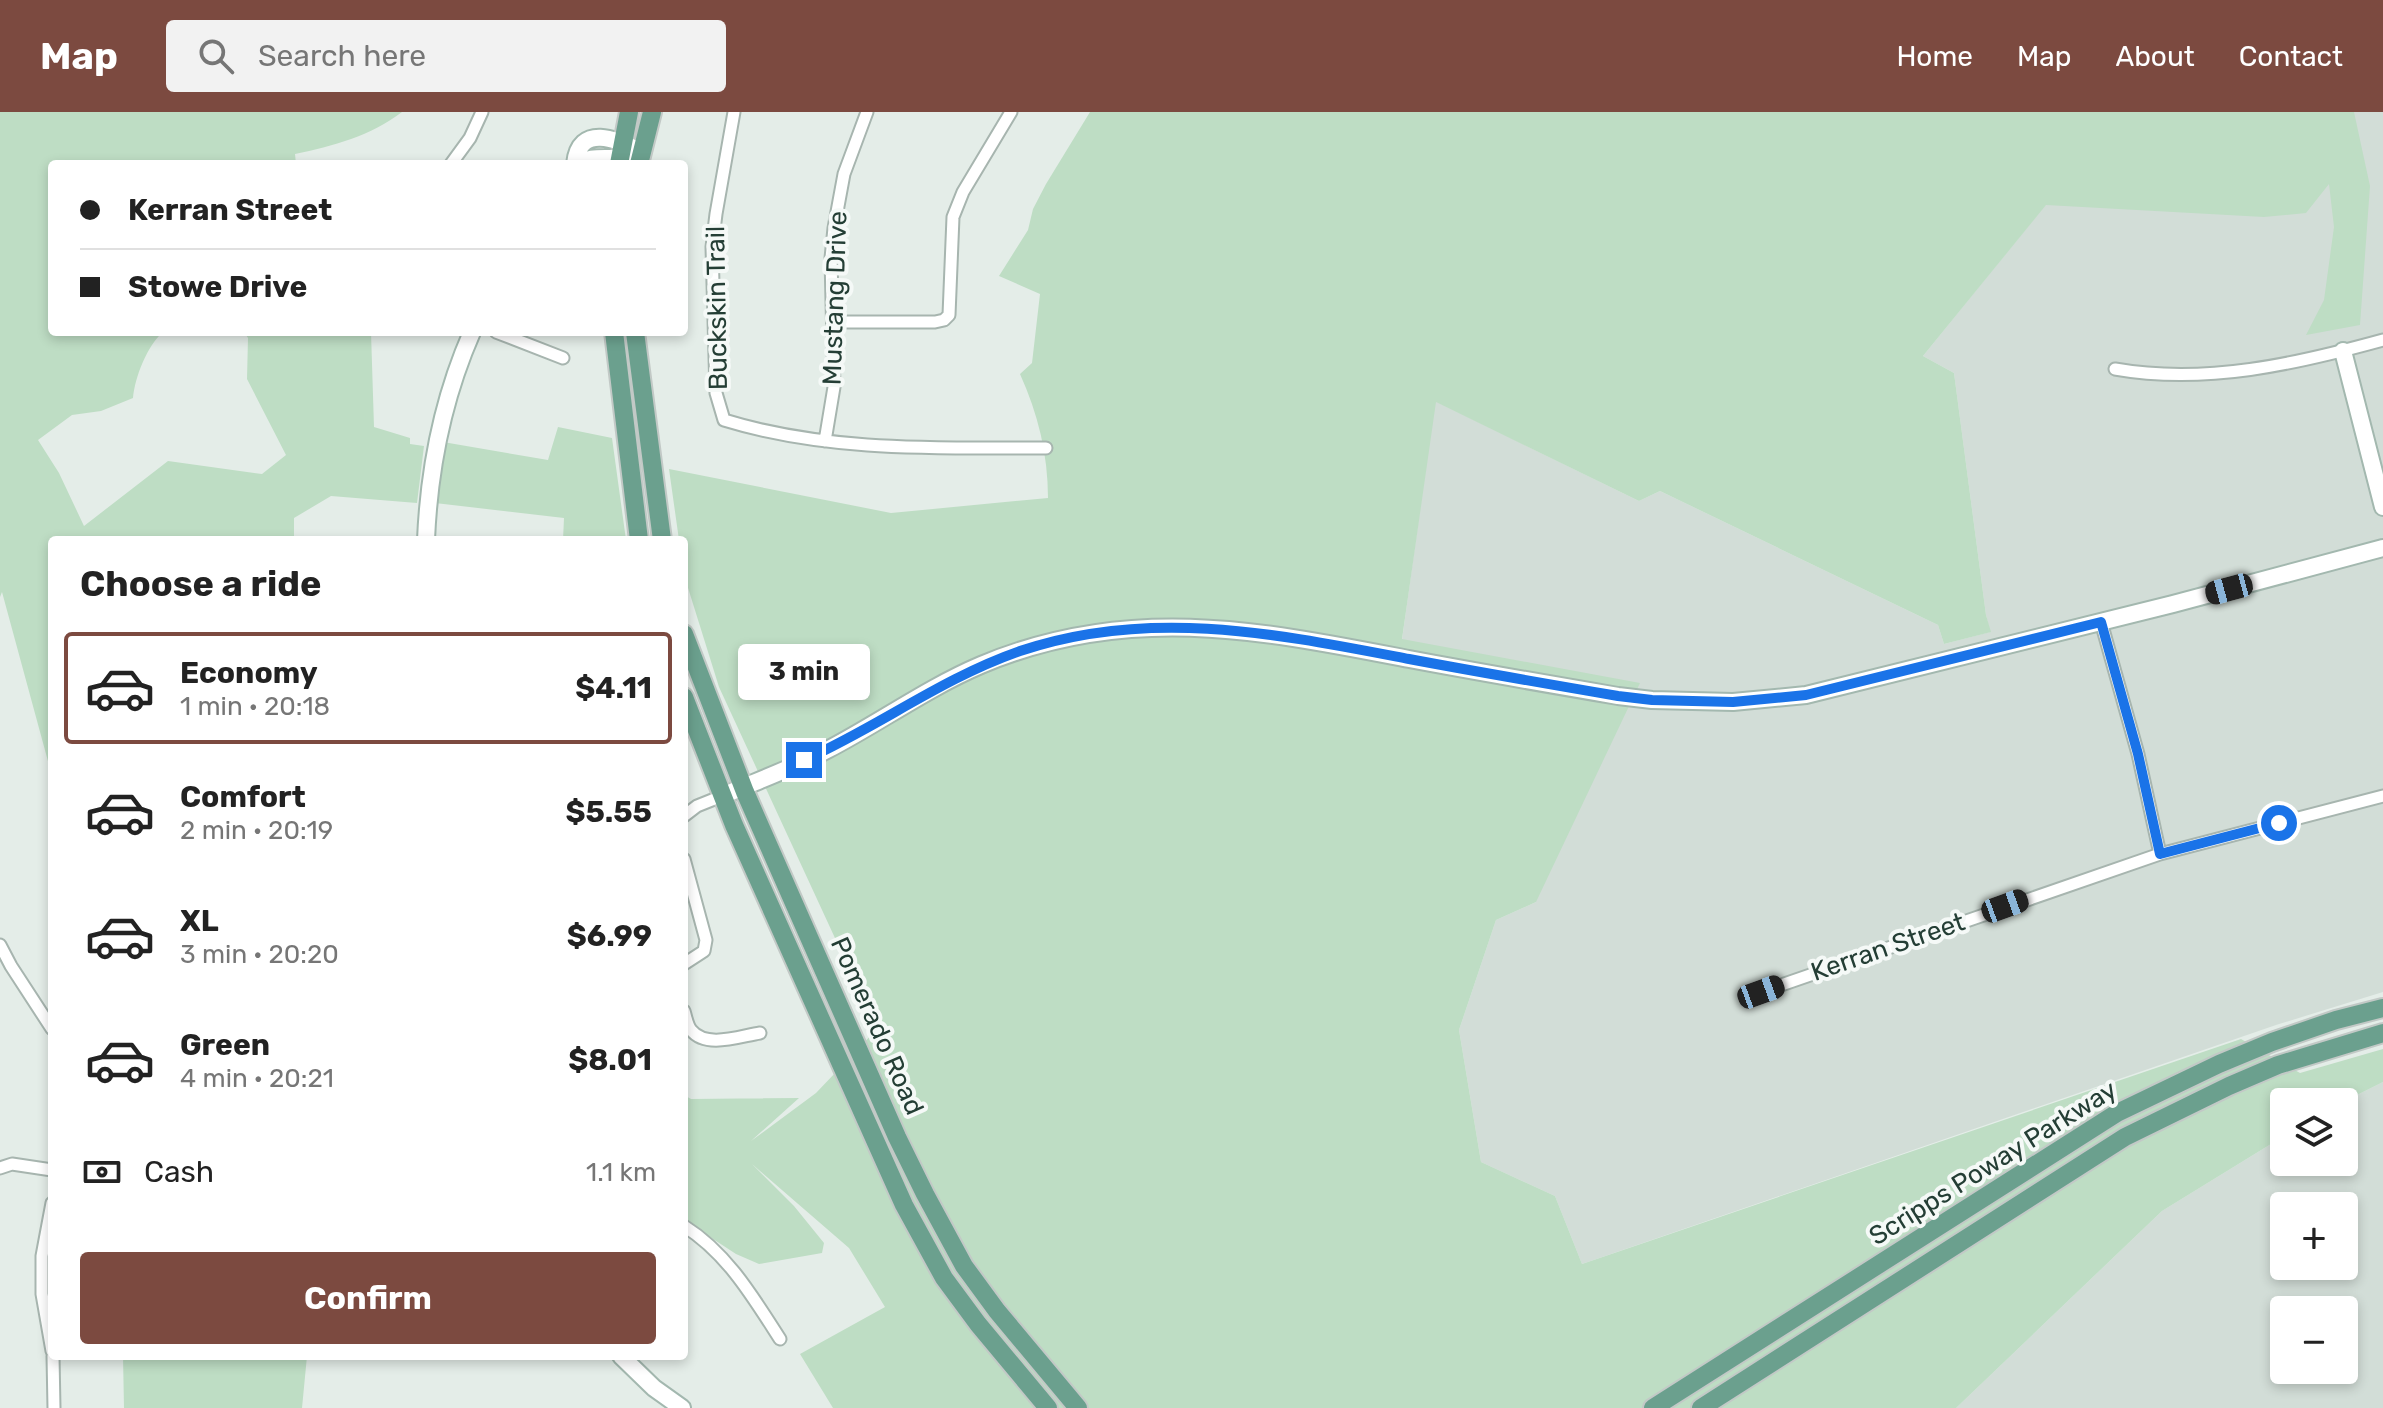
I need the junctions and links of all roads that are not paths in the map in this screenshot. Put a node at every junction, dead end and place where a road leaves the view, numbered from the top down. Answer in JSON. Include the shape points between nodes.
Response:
{"nodes":[{"id":1,"x":482,"y":112,"type":"edge"},
{"id":2,"x":629,"y":112,"type":"edge"},
{"id":3,"x":652,"y":112,"type":"edge"},
{"id":4,"x":734,"y":112,"type":"edge"},
{"id":5,"x":867,"y":112,"type":"edge"},
{"id":6,"x":1011,"y":112,"type":"edge"},
{"id":7,"x":620,"y":155,"type":"edge"},
{"id":8,"x":640,"y":158,"type":"edge"},
{"id":9,"x":454,"y":160,"type":"edge"},
{"id":10,"x":834,"y":322,"type":"junction"},
{"id":11,"x":470,"y":336,"type":"edge"},
{"id":12,"x":506,"y":336,"type":"edge"},
{"id":13,"x":614,"y":336,"type":"edge"},
{"id":14,"x":636,"y":336,"type":"edge"},
{"id":15,"x":2383,"y":340,"type":"edge"},
{"id":16,"x":2343,"y":351,"type":"junction"},
{"id":17,"x":563,"y":358,"type":"dead end"},
{"id":18,"x":2115,"y":369,"type":"dead end"},
{"id":19,"x":825,"y":441,"type":"junction"},
{"id":20,"x":1046,"y":448,"type":"dead end"},
{"id":21,"x":2383,"y":507,"type":"edge"},
{"id":22,"x":426,"y":536,"type":"edge"},
{"id":23,"x":639,"y":536,"type":"edge"},
{"id":24,"x":661,"y":536,"type":"edge"},
{"id":25,"x":2383,"y":548,"type":"edge"},
{"id":26,"x":2101,"y":622,"type":"junction"},
{"id":27,"x":688,"y":644,"type":"edge"},
{"id":28,"x":688,"y":707,"type":"edge"},
{"id":29,"x":744,"y":787,"type":"junction"},
{"id":30,"x":722,"y":796,"type":"junction"},
{"id":31,"x":2383,"y":796,"type":"edge"},
{"id":32,"x":688,"y":813,"type":"edge"},
{"id":33,"x":2160,"y":854,"type":"junction"},
{"id":34,"x":688,"y":874,"type":"edge"},
{"id":35,"x":0,"y":945,"type":"edge"},
{"id":36,"x":688,"y":961,"type":"edge"},
{"id":37,"x":1761,"y":992,"type":"dead end"},
{"id":38,"x":2383,"y":1008,"type":"edge"},
{"id":39,"x":48,"y":1023,"type":"edge"},
{"id":40,"x":688,"y":1023,"type":"edge"},
{"id":41,"x":760,"y":1033,"type":"dead end"},
{"id":42,"x":2383,"y":1033,"type":"edge"},
{"id":43,"x":0,"y":1168,"type":"edge"},
{"id":44,"x":48,"y":1169,"type":"edge"},
{"id":45,"x":48,"y":1224,"type":"edge"},
{"id":46,"x":688,"y":1229,"type":"edge"},
{"id":47,"x":48,"y":1329,"type":"edge"},
{"id":48,"x":780,"y":1339,"type":"dead end"},
{"id":49,"x":52,"y":1360,"type":"edge"},
{"id":50,"x":625,"y":1360,"type":"edge"},
{"id":51,"x":54,"y":1408,"type":"edge"},
{"id":52,"x":682,"y":1408,"type":"edge"},
{"id":53,"x":1048,"y":1408,"type":"edge"},
{"id":54,"x":1078,"y":1408,"type":"edge"},
{"id":55,"x":1653,"y":1408,"type":"edge"},
{"id":56,"x":1701,"y":1408,"type":"edge"}],
"edges":[{"from":1,"to":9,"type":"street"},
{"from":2,"to":7,"type":"main road"},
{"from":3,"to":8,"type":"main road"},
{"from":4,"to":19,"type":"street","name":"Buckskin Trail","via":[[712,247],[720,410],[724,420],[740,425]]},
{"from":5,"to":10,"type":"street","name":"Mustang Drive","via":[[844,174],[834,228]]},
{"from":6,"to":10,"type":"street","via":[[953,217],[949,315],[935,322]]},
{"from":7,"to":8,"type":"main road"},
{"from":10,"to":19,"type":"street","name":"Mustang Drive","via":[[834,387]]},
{"from":11,"to":22,"type":"main road","via":[[437,440]]},
{"from":12,"to":17,"type":"street"},
{"from":13,"to":23,"type":"main road"},
{"from":14,"to":24,"type":"main road"},
{"from":15,"to":16,"type":"street"},
{"from":16,"to":18,"type":"street","via":[[2237,372],[2154,376]]},
{"from":16,"to":21,"type":"main road"},
{"from":19,"to":20,"type":"street","via":[[879,447]]},
{"from":25,"to":26,"type":"main road"},
{"from":26,"to":29,"type":"main road","via":[[1806,695],[1733,702],[1618,696],[1225,628],[1137,628],[1076,636],[981,665],[826,750]]},
{"from":26,"to":33,"type":"street"},
{"from":27,"to":29,"type":"main road","name":"Pomerado Road"},
{"from":28,"to":30,"type":"main road","name":"Pomerado Road"},
{"from":29,"to":30,"type":"main road"},
{"from":29,"to":54,"type":"main road","name":"Pomerado Road","via":[[925,1194],[964,1266]]},
{"from":30,"to":32,"type":"street"},
{"from":30,"to":53,"type":"main road","name":"Pomerado Road","via":[[870,1134],[923,1241],[978,1324]]},
{"from":31,"to":33,"type":"street","name":"Kerran Street"},
{"from":33,"to":37,"type":"street","name":"Kerran Street"},
{"from":34,"to":36,"type":"street","via":[[706,940],[704,951]]},
{"from":35,"to":39,"type":"street"},
{"from":38,"to":55,"type":"main road","name":"Scripps Poway Parkway","via":[[2259,1048],[2117,1113]]},
{"from":40,"to":41,"type":"street","via":[[701,1038],[715,1040]]},
{"from":42,"to":56,"type":"main road","name":"Scripps Poway Parkway","via":[[2278,1065],[2125,1137]]},
{"from":43,"to":44,"type":"street","via":[[12,1164]]},
{"from":45,"to":47,"type":"street","via":[[42,1256]]},
{"from":46,"to":48,"type":"street","via":[[736,1274]]},
{"from":49,"to":51,"type":"street"},
{"from":50,"to":52,"type":"main road"}]}
